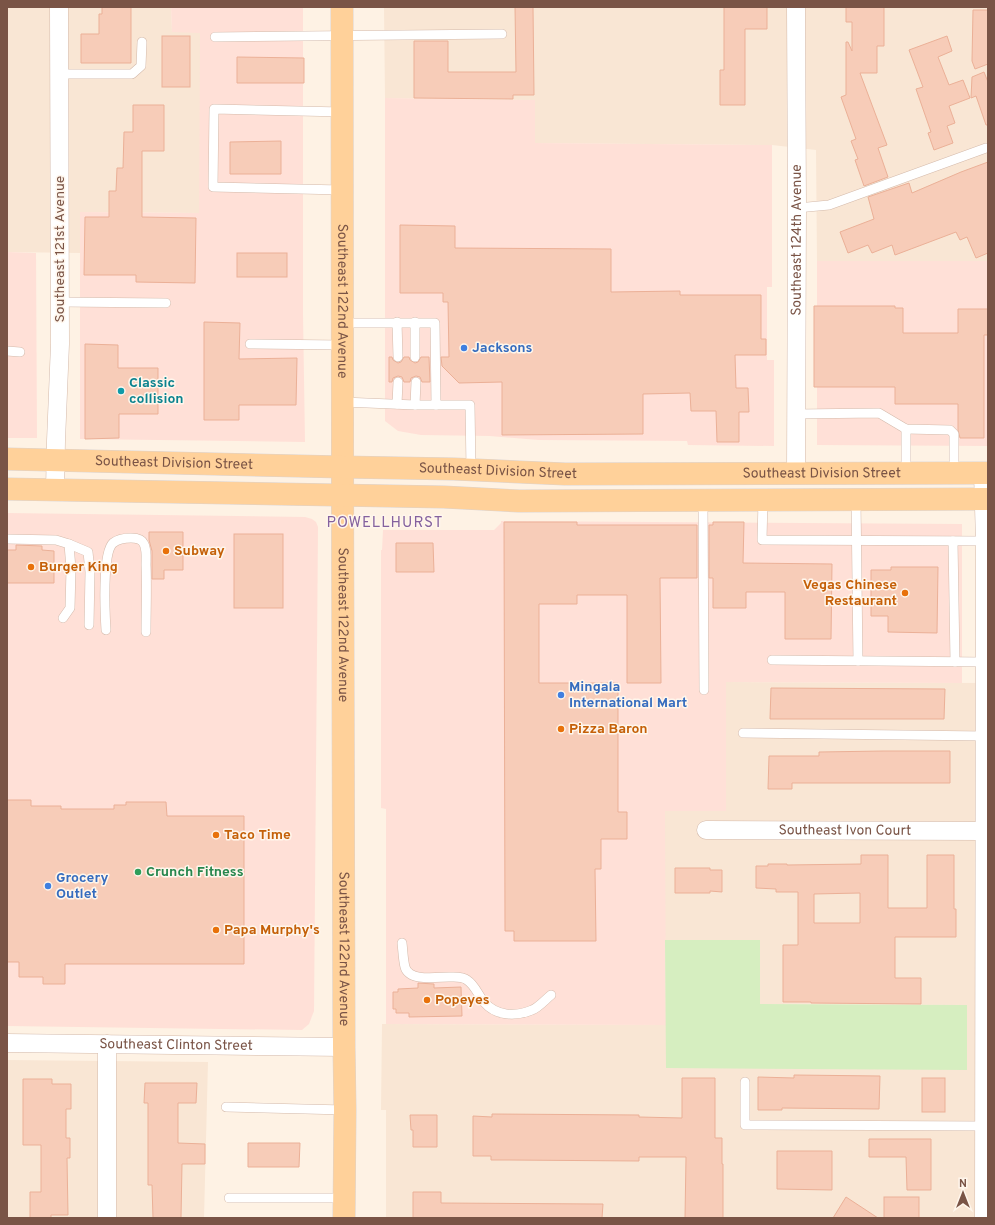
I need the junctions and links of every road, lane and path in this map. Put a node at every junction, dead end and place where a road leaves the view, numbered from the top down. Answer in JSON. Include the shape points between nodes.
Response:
{"nodes":[{"id":1,"x":59,"y":7,"type":"edge"},
{"id":2,"x":342,"y":7,"type":"edge"},
{"id":3,"x":796,"y":7,"type":"edge"},
{"id":4,"x":502,"y":34,"type":"dead end"},
{"id":5,"x":342,"y":36,"type":"junction"},
{"id":6,"x":215,"y":37,"type":"dead end"},
{"id":7,"x":142,"y":42,"type":"dead end"},
{"id":8,"x":59,"y":74,"type":"junction"},
{"id":9,"x":343,"y":112,"type":"junction"},
{"id":10,"x":986,"y":148,"type":"dead end"},
{"id":11,"x":343,"y":190,"type":"junction"},
{"id":12,"x":797,"y":208,"type":"junction"},
{"id":13,"x":60,"y":302,"type":"junction"},
{"id":14,"x":166,"y":303,"type":"dead end"},
{"id":15,"x":397,"y":322,"type":"junction"},
{"id":16,"x":415,"y":322,"type":"junction"},
{"id":17,"x":343,"y":323,"type":"junction"},
{"id":18,"x":250,"y":344,"type":"dead end"},
{"id":19,"x":343,"y":345,"type":"junction"},
{"id":20,"x":7,"y":352,"type":"edge"},
{"id":21,"x":20,"y":352,"type":"dead end"},
{"id":22,"x":398,"y":357,"type":"dead end"},
{"id":23,"x":415,"y":357,"type":"dead end"},
{"id":24,"x":398,"y":382,"type":"dead end"},
{"id":25,"x":416,"y":382,"type":"dead end"},
{"id":26,"x":343,"y":402,"type":"junction"},
{"id":27,"x":397,"y":404,"type":"junction"},
{"id":28,"x":415,"y":405,"type":"junction"},
{"id":29,"x":436,"y":405,"type":"junction"},
{"id":30,"x":796,"y":414,"type":"junction"},
{"id":31,"x":906,"y":429,"type":"junction"},
{"id":32,"x":7,"y":459,"type":"edge"},
{"id":33,"x":56,"y":460,"type":"junction"},
{"id":34,"x":343,"y":467,"type":"junction"},
{"id":35,"x":472,"y":470,"type":"junction"},
{"id":36,"x":906,"y":473,"type":"junction"},
{"id":37,"x":954,"y":473,"type":"junction"},
{"id":38,"x":986,"y":473,"type":"edge"},
{"id":39,"x":796,"y":474,"type":"junction"},
{"id":40,"x":7,"y":489,"type":"edge"},
{"id":41,"x":55,"y":490,"type":"junction"},
{"id":42,"x":342,"y":495,"type":"junction"},
{"id":43,"x":986,"y":499,"type":"edge"},
{"id":44,"x":703,"y":500,"type":"junction"},
{"id":45,"x":763,"y":500,"type":"junction"},
{"id":46,"x":856,"y":500,"type":"junction"},
{"id":47,"x":7,"y":539,"type":"edge"},
{"id":48,"x":857,"y":541,"type":"junction"},
{"id":49,"x":954,"y":541,"type":"junction"},
{"id":50,"x":986,"y":542,"type":"edge"},
{"id":51,"x":69,"y":544,"type":"junction"},
{"id":52,"x":62,"y":618,"type":"dead end"},
{"id":53,"x":89,"y":625,"type":"dead end"},
{"id":54,"x":106,"y":630,"type":"dead end"},
{"id":55,"x":146,"y":632,"type":"dead end"},
{"id":56,"x":986,"y":635,"type":"edge"},
{"id":57,"x":772,"y":660,"type":"dead end"},
{"id":58,"x":858,"y":661,"type":"junction"},
{"id":59,"x":955,"y":662,"type":"junction"},
{"id":60,"x":985,"y":662,"type":"junction"},
{"id":61,"x":704,"y":690,"type":"dead end"},
{"id":62,"x":743,"y":733,"type":"dead end"},
{"id":63,"x":985,"y":736,"type":"junction"},
{"id":64,"x":706,"y":830,"type":"dead end"},
{"id":65,"x":985,"y":831,"type":"junction"},
{"id":66,"x":986,"y":871,"type":"edge"},
{"id":67,"x":402,"y":943,"type":"dead end"},
{"id":68,"x":551,"y":995,"type":"dead end"},
{"id":69,"x":986,"y":1012,"type":"edge"},
{"id":70,"x":7,"y":1043,"type":"edge"},
{"id":71,"x":107,"y":1044,"type":"junction"},
{"id":72,"x":344,"y":1047,"type":"junction"},
{"id":73,"x":745,"y":1082,"type":"dead end"},
{"id":74,"x":226,"y":1107,"type":"dead end"},
{"id":75,"x":345,"y":1110,"type":"junction"},
{"id":76,"x":984,"y":1126,"type":"junction"},
{"id":77,"x":229,"y":1198,"type":"dead end"},
{"id":78,"x":986,"y":1207,"type":"edge"},
{"id":79,"x":344,"y":1208,"type":"edge"},
{"id":80,"x":107,"y":1218,"type":"edge"}],
"edges":[{"from":1,"to":8,"type":"street","name":"Southeast 121st Avenue"},
{"from":2,"to":5,"type":"main road","name":"Southeast 122nd Avenue"},
{"from":3,"to":12,"type":"street","name":"Southeast 124th Avenue"},
{"from":4,"to":5,"type":"lane"},
{"from":5,"to":6,"type":"lane"},
{"from":5,"to":9,"type":"main road","name":"Southeast 122nd Avenue"},
{"from":7,"to":8,"type":"lane","via":[[141,66],[132,74]]},
{"from":8,"to":13,"type":"street","name":"Southeast 121st Avenue"},
{"from":9,"to":11,"type":"main road","name":"Southeast 122nd Avenue"},
{"from":9,"to":11,"type":"lane","via":[[214,110],[212,187]]},
{"from":10,"to":12,"type":"lane","via":[[829,206]]},
{"from":11,"to":17,"type":"main road","name":"Southeast 122nd Avenue"},
{"from":12,"to":30,"type":"street","name":"Southeast 124th Avenue"},
{"from":13,"to":14,"type":"lane"},
{"from":13,"to":33,"type":"street","name":"Southeast 121st Avenue"},
{"from":15,"to":16,"type":"lane"},
{"from":15,"to":17,"type":"lane"},
{"from":15,"to":22,"type":"lane"},
{"from":16,"to":23,"type":"lane"},
{"from":16,"to":29,"type":"lane","via":[[435,323]]},
{"from":17,"to":19,"type":"main road","name":"Southeast 122nd Avenue"},
{"from":18,"to":19,"type":"lane"},
{"from":19,"to":26,"type":"main road","name":"Southeast 122nd Avenue"},
{"from":20,"to":21,"type":"lane"},
{"from":24,"to":27,"type":"lane"},
{"from":25,"to":28,"type":"lane"},
{"from":26,"to":27,"type":"lane"},
{"from":26,"to":34,"type":"main road","name":"Southeast 122nd Avenue"},
{"from":27,"to":28,"type":"lane"},
{"from":28,"to":29,"type":"lane"},
{"from":29,"to":35,"type":"lane","via":[[470,405]]},
{"from":30,"to":31,"type":"lane","via":[[879,413]]},
{"from":30,"to":39,"type":"street","name":"Southeast 124th Avenue"},
{"from":31,"to":36,"type":"lane"},
{"from":31,"to":37,"type":"lane","via":[[953,432]]},
{"from":32,"to":33,"type":"main road","name":"Southeast Division Street"},
{"from":33,"to":34,"type":"main road","name":"Southeast Division Street"},
{"from":33,"to":41,"type":"street","name":"Southeast 121st Avenue"},
{"from":34,"to":35,"type":"main road","name":"Southeast Division Street"},
{"from":34,"to":42,"type":"main road","name":"Southeast 122nd Avenue"},
{"from":35,"to":39,"type":"main road","name":"Southeast Division Street","via":[[566,474]]},
{"from":36,"to":37,"type":"main road","name":"Southeast Division Street"},
{"from":36,"to":39,"type":"main road","name":"Southeast Division Street"},
{"from":37,"to":38,"type":"main road","name":"Southeast Division Street"},
{"from":38,"to":43,"type":"street"},
{"from":39,"to":45,"type":"main road","via":[[780,492]]},
{"from":40,"to":41,"type":"main road","name":"Southeast Division Street"},
{"from":41,"to":42,"type":"main road","name":"Southeast Division Street"},
{"from":42,"to":44,"type":"main road","name":"Southeast Division Street","via":[[519,501]]},
{"from":42,"to":72,"type":"main road","name":"Southeast 122nd Avenue"},
{"from":43,"to":46,"type":"main road","name":"Southeast Division Street"},
{"from":43,"to":50,"type":"street"},
{"from":44,"to":45,"type":"main road","name":"Southeast Division Street"},
{"from":44,"to":61,"type":"lane"},
{"from":45,"to":46,"type":"main road","name":"Southeast Division Street"},
{"from":45,"to":48,"type":"lane","via":[[762,540]]},
{"from":46,"to":48,"type":"lane"},
{"from":47,"to":51,"type":"lane","via":[[56,540]]},
{"from":48,"to":49,"type":"lane"},
{"from":48,"to":58,"type":"lane"},
{"from":49,"to":50,"type":"lane"},
{"from":49,"to":59,"type":"lane"},
{"from":50,"to":56,"type":"street"},
{"from":51,"to":52,"type":"lane","via":[[70,608]]},
{"from":51,"to":53,"type":"lane","via":[[88,552]]},
{"from":54,"to":55,"type":"lane","via":[[106,561],[113,543],[132,538],[144,543],[146,550]]},
{"from":56,"to":60,"type":"street"},
{"from":57,"to":58,"type":"lane"},
{"from":58,"to":59,"type":"lane"},
{"from":59,"to":60,"type":"lane"},
{"from":60,"to":63,"type":"street"},
{"from":62,"to":63,"type":"lane"},
{"from":63,"to":65,"type":"street"},
{"from":64,"to":65,"type":"street","name":"Southeast Ivon Court"},
{"from":65,"to":66,"type":"street"},
{"from":66,"to":69,"type":"street"},
{"from":67,"to":68,"type":"lane","via":[[405,968],[409,974],[417,978],[467,979],[487,1005],[496,1012],[506,1014],[533,1010]]},
{"from":69,"to":76,"type":"street"},
{"from":70,"to":71,"type":"street","name":"Southeast Clinton Street"},
{"from":71,"to":72,"type":"street","name":"Southeast Clinton Street"},
{"from":71,"to":80,"type":"street"},
{"from":72,"to":75,"type":"main road","name":"Southeast 122nd Avenue"},
{"from":73,"to":76,"type":"lane","via":[[745,1125]]},
{"from":74,"to":75,"type":"lane"},
{"from":75,"to":79,"type":"main road","name":"Southeast 122nd Avenue"},
{"from":76,"to":78,"type":"street"},
{"from":77,"to":79,"type":"lane"}]}
